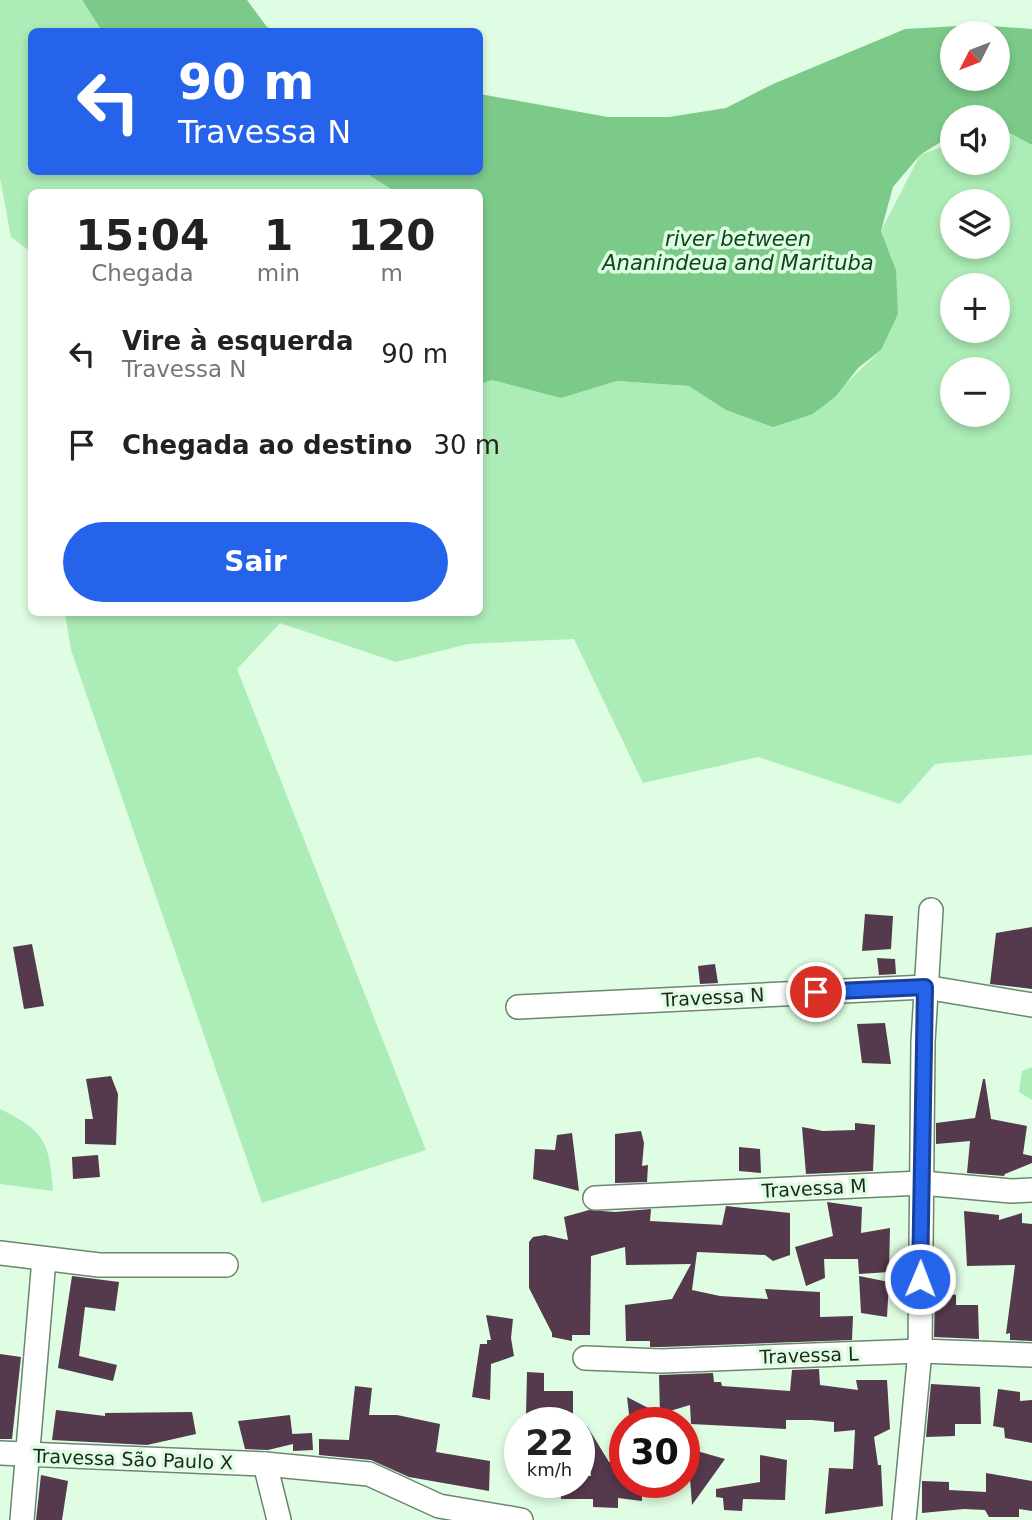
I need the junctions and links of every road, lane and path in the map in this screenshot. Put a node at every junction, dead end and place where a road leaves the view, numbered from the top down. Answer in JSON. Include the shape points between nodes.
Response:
{"nodes":[{"id":1,"x":931,"y":910,"type":"dead end"},
{"id":2,"x":925,"y":987,"type":"junction"},
{"id":3,"x":1032,"y":1005,"type":"edge"},
{"id":4,"x":518,"y":1007,"type":"dead end"},
{"id":5,"x":922,"y":1183,"type":"junction"},
{"id":6,"x":1032,"y":1190,"type":"edge"},
{"id":7,"x":595,"y":1198,"type":"dead end"},
{"id":8,"x":0,"y":1253,"type":"edge"},
{"id":9,"x":44,"y":1259,"type":"junction"},
{"id":10,"x":226,"y":1265,"type":"dead end"},
{"id":11,"x":920,"y":1351,"type":"junction"},
{"id":12,"x":1032,"y":1355,"type":"edge"},
{"id":13,"x":585,"y":1358,"type":"dead end"},
{"id":14,"x":0,"y":1453,"type":"edge"},
{"id":15,"x":28,"y":1456,"type":"junction"},
{"id":16,"x":265,"y":1464,"type":"junction"},
{"id":17,"x":22,"y":1520,"type":"edge"},
{"id":18,"x":279,"y":1520,"type":"edge"},
{"id":19,"x":522,"y":1520,"type":"edge"},
{"id":20,"x":904,"y":1520,"type":"edge"}],
"edges":[{"from":1,"to":2,"type":"street"},
{"from":2,"to":3,"type":"street","name":"Travessa N"},
{"from":2,"to":4,"type":"street","name":"Travessa N"},
{"from":2,"to":5,"type":"street"},
{"from":5,"to":6,"type":"street","name":"Travessa M"},
{"from":5,"to":7,"type":"street","name":"Travessa M"},
{"from":5,"to":11,"type":"street"},
{"from":8,"to":9,"type":"street"},
{"from":9,"to":10,"type":"street","via":[[99,1265]]},
{"from":9,"to":15,"type":"street"},
{"from":11,"to":12,"type":"street","name":"Travessa L"},
{"from":11,"to":13,"type":"street","name":"Travessa L","via":[[661,1361]]},
{"from":11,"to":20,"type":"street"},
{"from":14,"to":15,"type":"street","name":"Travessa São Paulo X"},
{"from":15,"to":16,"type":"street","name":"Travessa São Paulo X"},
{"from":15,"to":17,"type":"street"},
{"from":16,"to":18,"type":"street"},
{"from":16,"to":19,"type":"street","name":"Travessa São Paulo X","via":[[369,1474],[439,1506]]}]}
